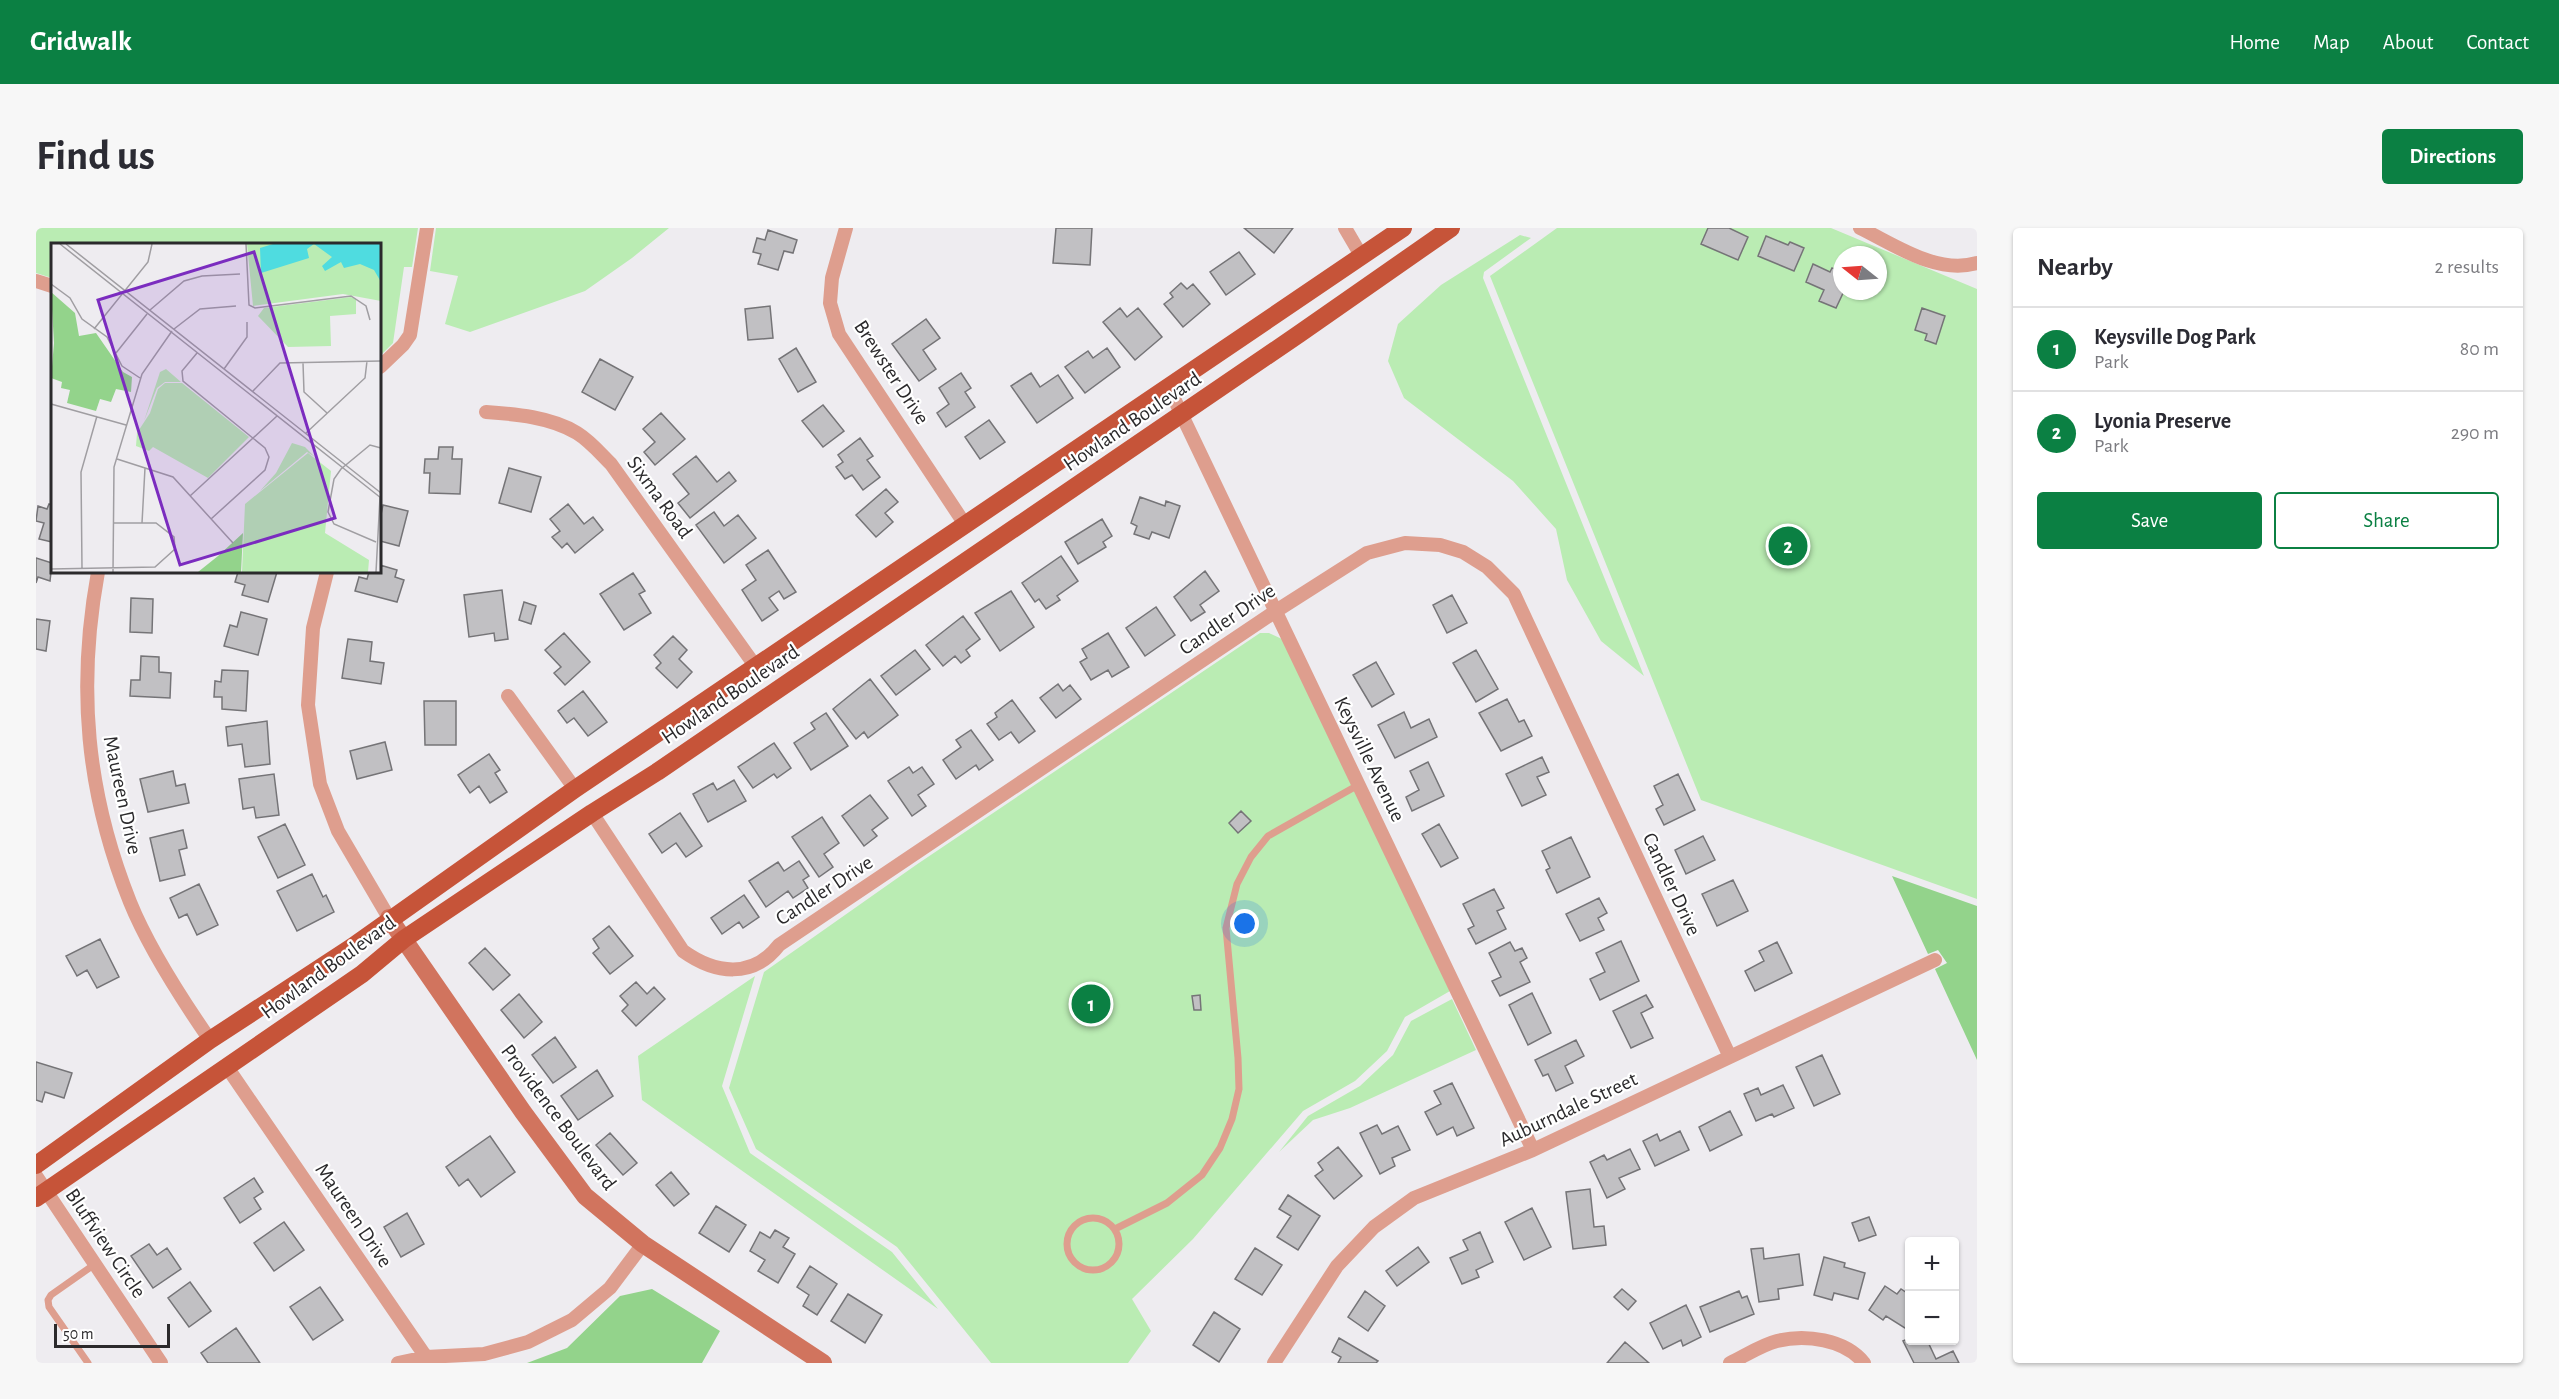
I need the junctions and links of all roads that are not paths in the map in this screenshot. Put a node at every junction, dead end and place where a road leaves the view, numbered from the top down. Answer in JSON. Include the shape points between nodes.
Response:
{"nodes":[{"id":1,"x":427,"y":228,"type":"edge"},
{"id":2,"x":846,"y":228,"type":"edge"},
{"id":3,"x":1345,"y":228,"type":"edge"},
{"id":4,"x":1403,"y":228,"type":"edge"},
{"id":5,"x":1451,"y":228,"type":"edge"},
{"id":6,"x":1860,"y":228,"type":"edge"},
{"id":7,"x":1362,"y":257,"type":"junction"},
{"id":8,"x":1977,"y":263,"type":"edge"},
{"id":9,"x":36,"y":281,"type":"edge"},
{"id":10,"x":51,"y":286,"type":"edge"},
{"id":11,"x":381,"y":366,"type":"edge"},
{"id":12,"x":1168,"y":386,"type":"junction"},
{"id":13,"x":486,"y":412,"type":"dead end"},
{"id":14,"x":1182,"y":413,"type":"junction"},
{"id":15,"x":966,"y":526,"type":"junction"},
{"id":16,"x":98,"y":573,"type":"edge"},
{"id":17,"x":327,"y":573,"type":"edge"},
{"id":18,"x":1276,"y":611,"type":"junction"},
{"id":19,"x":756,"y":667,"type":"junction"},
{"id":20,"x":508,"y":696,"type":"dead end"},
{"id":21,"x":1360,"y":784,"type":"junction"},
{"id":22,"x":575,"y":789,"type":"junction"},
{"id":23,"x":592,"y":813,"type":"junction"},
{"id":24,"x":389,"y":918,"type":"junction"},
{"id":25,"x":404,"y":939,"type":"junction"},
{"id":26,"x":1935,"y":960,"type":"dead end"},
{"id":27,"x":210,"y":1040,"type":"junction"},
{"id":28,"x":1730,"y":1057,"type":"junction"},
{"id":29,"x":227,"y":1067,"type":"junction"},
{"id":30,"x":1533,"y":1150,"type":"junction"},
{"id":31,"x":36,"y":1165,"type":"edge"},
{"id":32,"x":39,"y":1188,"type":"edge"},
{"id":33,"x":1115,"y":1229,"type":"junction"},
{"id":34,"x":643,"y":1244,"type":"junction"},
{"id":35,"x":95,"y":1264,"type":"junction"},
{"id":36,"x":426,"y":1357,"type":"junction"},
{"id":37,"x":88,"y":1363,"type":"edge"},
{"id":38,"x":161,"y":1363,"type":"edge"},
{"id":39,"x":398,"y":1363,"type":"edge"},
{"id":40,"x":823,"y":1363,"type":"edge"},
{"id":41,"x":1274,"y":1363,"type":"edge"},
{"id":42,"x":1730,"y":1363,"type":"edge"},
{"id":43,"x":1864,"y":1363,"type":"edge"}],
"edges":[{"from":1,"to":11,"type":"street","via":[[410,334]]},
{"from":2,"to":15,"type":"street","name":"Brewster Drive","via":[[832,278],[830,303],[839,334]]},
{"from":3,"to":7,"type":"street"},
{"from":4,"to":7,"type":"main road","name":"Howland Boulevard"},
{"from":5,"to":14,"type":"main road","name":"Howland Boulevard"},
{"from":6,"to":8,"type":"street","via":[[1924,260],[1962,268]]},
{"from":7,"to":12,"type":"main road","name":"Howland Boulevard"},
{"from":9,"to":10,"type":"street"},
{"from":12,"to":14,"type":"street","name":"Keysville Avenue"},
{"from":12,"to":15,"type":"main road","name":"Howland Boulevard"},
{"from":13,"to":19,"type":"street","name":"Sixma Road","via":[[540,420],[575,432],[591,444],[611,464]]},
{"from":14,"to":18,"type":"street","name":"Keysville Avenue"},
{"from":14,"to":23,"type":"main road","name":"Howland Boulevard"},
{"from":15,"to":19,"type":"main road","name":"Howland Boulevard"},
{"from":16,"to":27,"type":"street","name":"Maureen Drive","via":[[89,620],[85,687],[89,752],[107,837],[130,904],[175,987]]},
{"from":17,"to":24,"type":"street","via":[[313,628],[308,705],[320,784],[338,831]]},
{"from":18,"to":21,"type":"street","name":"Keysville Avenue"},
{"from":18,"to":23,"type":"street","name":"Candler Drive","via":[[779,945],[752,967],[735,971],[700,964],[683,951]]},
{"from":18,"to":28,"type":"street","name":"Candler Drive","via":[[1367,553],[1405,543],[1440,545],[1463,552],[1487,567],[1514,594]]},
{"from":19,"to":22,"type":"main road","name":"Howland Boulevard"},
{"from":20,"to":22,"type":"street"},
{"from":21,"to":30,"type":"street","name":"Keysville Avenue"},
{"from":21,"to":33,"type":"lane","via":[[1268,836],[1251,857],[1237,884],[1226,928],[1239,1089],[1232,1119],[1221,1148],[1202,1175],[1167,1203]]},
{"from":22,"to":24,"type":"main road","name":"Howland Boulevard"},
{"from":23,"to":25,"type":"main road","name":"Howland Boulevard"},
{"from":24,"to":25,"type":"main road","name":"Providence Boulevard"},
{"from":24,"to":27,"type":"main road","name":"Howland Boulevard","via":[[352,947]]},
{"from":25,"to":29,"type":"main road","name":"Howland Boulevard","via":[[363,974]]},
{"from":25,"to":34,"type":"main road","name":"Providence Boulevard","via":[[585,1196]]},
{"from":26,"to":28,"type":"street","name":"Auburndale Street"},
{"from":27,"to":31,"type":"main road","name":"Howland Boulevard"},
{"from":28,"to":30,"type":"street","name":"Auburndale Street"},
{"from":29,"to":32,"type":"main road","name":"Howland Boulevard"},
{"from":29,"to":36,"type":"street","name":"Maureen Drive"},
{"from":30,"to":41,"type":"street","name":"Auburndale Street","via":[[1414,1198],[1374,1227],[1336,1266]]},
{"from":32,"to":35,"type":"street","name":"Bluffview Circle"},
{"from":33,"to":33,"type":"lane","via":[[1101,1218],[1083,1219],[1075,1224],[1067,1239],[1069,1257],[1090,1271],[1107,1267],[1118,1253]]},
{"from":34,"to":36,"type":"street","via":[[610,1288],[572,1320],[528,1342],[484,1354]]},
{"from":34,"to":40,"type":"main road","name":"Providence Boulevard"},
{"from":35,"to":37,"type":"lane","via":[[48,1300]]},
{"from":35,"to":38,"type":"street","name":"Bluffview Circle"},
{"from":36,"to":39,"type":"street"},
{"from":42,"to":43,"type":"street","via":[[1777,1341],[1810,1339],[1835,1342]]}]}
